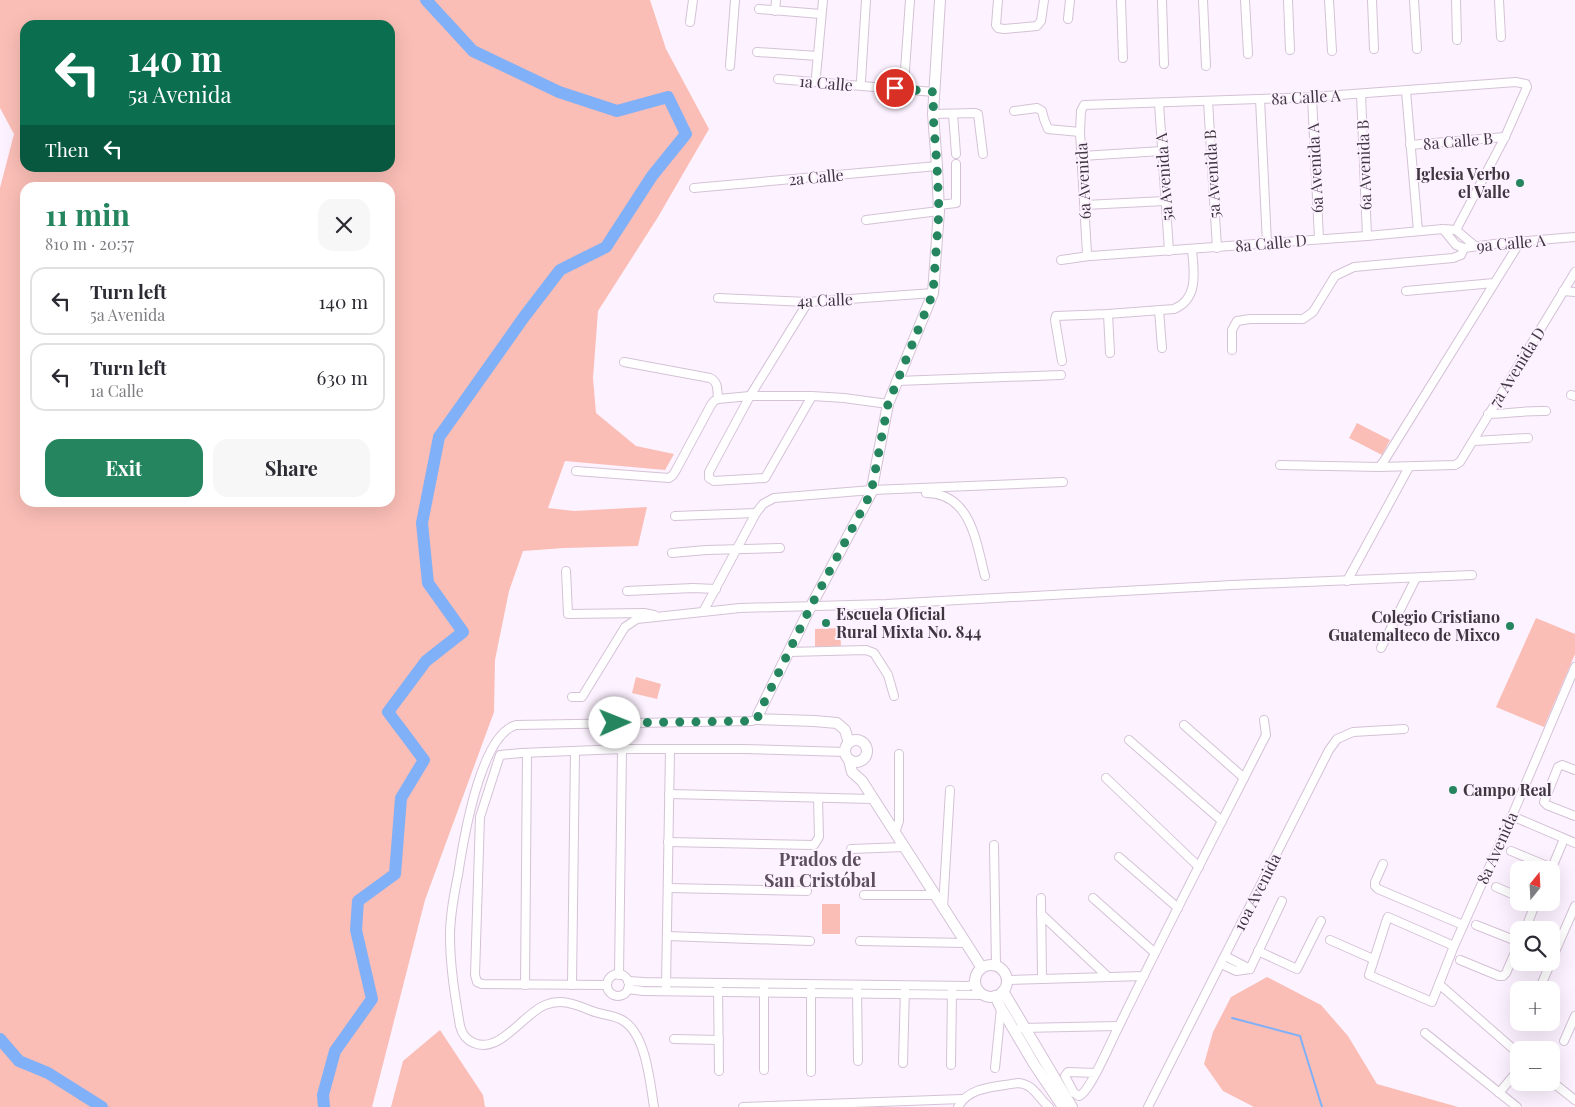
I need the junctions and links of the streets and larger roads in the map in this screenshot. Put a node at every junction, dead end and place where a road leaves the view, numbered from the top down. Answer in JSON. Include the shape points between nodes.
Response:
{"nodes":[{"id":1,"x":693,"y":0,"type":"edge"},
{"id":2,"x":735,"y":0,"type":"edge"},
{"id":3,"x":776,"y":0,"type":"edge"},
{"id":4,"x":823,"y":0,"type":"edge"},
{"id":5,"x":866,"y":0,"type":"edge"},
{"id":6,"x":910,"y":0,"type":"edge"},
{"id":7,"x":940,"y":0,"type":"edge"},
{"id":8,"x":998,"y":0,"type":"edge"},
{"id":9,"x":1044,"y":0,"type":"edge"},
{"id":10,"x":1070,"y":0,"type":"edge"},
{"id":11,"x":1121,"y":0,"type":"edge"},
{"id":12,"x":1162,"y":0,"type":"edge"},
{"id":13,"x":1203,"y":0,"type":"edge"},
{"id":14,"x":1245,"y":0,"type":"edge"},
{"id":15,"x":1288,"y":0,"type":"edge"},
{"id":16,"x":1329,"y":0,"type":"edge"},
{"id":17,"x":1372,"y":0,"type":"edge"},
{"id":18,"x":1414,"y":0,"type":"edge"},
{"id":19,"x":1456,"y":0,"type":"edge"},
{"id":20,"x":1499,"y":0,"type":"edge"},
{"id":21,"x":758,"y":9,"type":"dead end"},
{"id":22,"x":775,"y":11,"type":"junction"},
{"id":23,"x":821,"y":14,"type":"junction"},
{"id":24,"x":1068,"y":19,"type":"dead end"},
{"id":25,"x":690,"y":22,"type":"dead end"},
{"id":26,"x":1501,"y":37,"type":"dead end"},
{"id":27,"x":1457,"y":40,"type":"dead end"},
{"id":28,"x":1374,"y":49,"type":"dead end"},
{"id":29,"x":1417,"y":49,"type":"dead end"},
{"id":30,"x":1290,"y":50,"type":"dead end"},
{"id":31,"x":1332,"y":51,"type":"dead end"},
{"id":32,"x":757,"y":52,"type":"dead end"},
{"id":33,"x":1248,"y":54,"type":"dead end"},
{"id":34,"x":818,"y":56,"type":"junction"},
{"id":35,"x":1123,"y":58,"type":"dead end"},
{"id":36,"x":1164,"y":64,"type":"dead end"},
{"id":37,"x":730,"y":66,"type":"dead end"},
{"id":38,"x":1206,"y":66,"type":"dead end"},
{"id":39,"x":816,"y":76,"type":"dead end"},
{"id":40,"x":778,"y":78,"type":"dead end"},
{"id":41,"x":861,"y":81,"type":"dead end"},
{"id":42,"x":904,"y":84,"type":"dead end"},
{"id":43,"x":1406,"y":91,"type":"junction"},
{"id":44,"x":934,"y":92,"type":"junction"},
{"id":45,"x":1361,"y":94,"type":"junction"},
{"id":46,"x":1312,"y":97,"type":"junction"},
{"id":47,"x":1260,"y":99,"type":"junction"},
{"id":48,"x":1208,"y":101,"type":"junction"},
{"id":49,"x":1159,"y":103,"type":"junction"},
{"id":50,"x":1082,"y":108,"type":"joint"},
{"id":51,"x":1014,"y":112,"type":"dead end"},
{"id":52,"x":933,"y":114,"type":"junction"},
{"id":53,"x":953,"y":114,"type":"junction"},
{"id":54,"x":1080,"y":132,"type":"junction"},
{"id":55,"x":1505,"y":138,"type":"junction"},
{"id":56,"x":1410,"y":145,"type":"junction"},
{"id":57,"x":1162,"y":151,"type":"junction"},
{"id":58,"x":956,"y":154,"type":"dead end"},
{"id":59,"x":983,"y":154,"type":"dead end"},
{"id":60,"x":1082,"y":156,"type":"junction"},
{"id":61,"x":956,"y":164,"type":"dead end"},
{"id":62,"x":937,"y":166,"type":"junction"},
{"id":63,"x":694,"y":188,"type":"dead end"},
{"id":64,"x":1165,"y":200,"type":"junction"},
{"id":65,"x":1085,"y":205,"type":"junction"},
{"id":66,"x":939,"y":208,"type":"junction"},
{"id":67,"x":866,"y":220,"type":"dead end"},
{"id":68,"x":1444,"y":229,"type":"junction"},
{"id":69,"x":1456,"y":230,"type":"junction"},
{"id":70,"x":1418,"y":231,"type":"junction"},
{"id":71,"x":1367,"y":236,"type":"junction"},
{"id":72,"x":1575,"y":237,"type":"edge"},
{"id":73,"x":1319,"y":239,"type":"junction"},
{"id":74,"x":1520,"y":242,"type":"junction"},
{"id":75,"x":1268,"y":243,"type":"junction"},
{"id":76,"x":1475,"y":246,"type":"junction"},
{"id":77,"x":1217,"y":248,"type":"junction"},
{"id":78,"x":1464,"y":248,"type":"junction"},
{"id":79,"x":1192,"y":250,"type":"junction"},
{"id":80,"x":1169,"y":251,"type":"junction"},
{"id":81,"x":1088,"y":255,"type":"junction"},
{"id":82,"x":1061,"y":260,"type":"dead end"},
{"id":83,"x":1575,"y":272,"type":"edge"},
{"id":84,"x":1494,"y":282,"type":"junction"},
{"id":85,"x":1406,"y":291,"type":"dead end"},
{"id":86,"x":1563,"y":291,"type":"junction"},
{"id":87,"x":1575,"y":292,"type":"edge"},
{"id":88,"x":933,"y":293,"type":"junction"},
{"id":89,"x":718,"y":298,"type":"dead end"},
{"id":90,"x":808,"y":302,"type":"junction"},
{"id":91,"x":1159,"y":310,"type":"junction"},
{"id":92,"x":1108,"y":314,"type":"junction"},
{"id":93,"x":1162,"y":348,"type":"dead end"},
{"id":94,"x":1232,"y":350,"type":"dead end"},
{"id":95,"x":1110,"y":353,"type":"dead end"},
{"id":96,"x":1062,"y":361,"type":"dead end"},
{"id":97,"x":624,"y":362,"type":"dead end"},
{"id":98,"x":1061,"y":375,"type":"dead end"},
{"id":99,"x":897,"y":381,"type":"junction"},
{"id":100,"x":750,"y":396,"type":"junction"},
{"id":101,"x":812,"y":396,"type":"junction"},
{"id":102,"x":718,"y":399,"type":"junction"},
{"id":103,"x":888,"y":404,"type":"junction"},
{"id":104,"x":1546,"y":411,"type":"dead end"},
{"id":105,"x":1488,"y":414,"type":"junction"},
{"id":106,"x":1528,"y":438,"type":"dead end"},
{"id":107,"x":1474,"y":441,"type":"junction"},
{"id":108,"x":1280,"y":465,"type":"dead end"},
{"id":109,"x":1379,"y":466,"type":"junction"},
{"id":110,"x":1409,"y":466,"type":"junction"},
{"id":111,"x":576,"y":471,"type":"dead end"},
{"id":112,"x":1064,"y":482,"type":"dead end"},
{"id":113,"x":872,"y":492,"type":"junction"},
{"id":114,"x":756,"y":513,"type":"junction"},
{"id":115,"x":675,"y":516,"type":"dead end"},
{"id":116,"x":780,"y":548,"type":"dead end"},
{"id":117,"x":738,"y":550,"type":"junction"},
{"id":118,"x":672,"y":553,"type":"dead end"},
{"id":119,"x":566,"y":571,"type":"dead end"},
{"id":120,"x":1472,"y":575,"type":"dead end"},
{"id":121,"x":986,"y":576,"type":"dead end"},
{"id":122,"x":1416,"y":578,"type":"junction"},
{"id":123,"x":1347,"y":581,"type":"junction"},
{"id":124,"x":716,"y":589,"type":"junction"},
{"id":125,"x":627,"y":591,"type":"dead end"},
{"id":126,"x":811,"y":606,"type":"junction"},
{"id":127,"x":703,"y":612,"type":"junction"},
{"id":128,"x":666,"y":617,"type":"junction"},
{"id":129,"x":1381,"y":648,"type":"dead end"},
{"id":130,"x":789,"y":652,"type":"junction"},
{"id":131,"x":1575,"y":667,"type":"edge"},
{"id":132,"x":894,"y":696,"type":"dead end"},
{"id":133,"x":572,"y":697,"type":"dead end"},
{"id":134,"x":758,"y":719,"type":"junction"},
{"id":135,"x":1264,"y":720,"type":"dead end"},
{"id":136,"x":1184,"y":725,"type":"dead end"},
{"id":137,"x":1404,"y":729,"type":"dead end"},
{"id":138,"x":1129,"y":740,"type":"dead end"},
{"id":139,"x":622,"y":749,"type":"junction"},
{"id":140,"x":670,"y":749,"type":"junction"},
{"id":141,"x":849,"y":749,"type":"junction"},
{"id":142,"x":576,"y":751,"type":"junction"},
{"id":143,"x":527,"y":753,"type":"junction"},
{"id":144,"x":900,"y":754,"type":"dead end"},
{"id":145,"x":861,"y":761,"type":"junction"},
{"id":146,"x":1575,"y":770,"type":"edge"},
{"id":147,"x":1106,"y":778,"type":"dead end"},
{"id":148,"x":1244,"y":778,"type":"junction"},
{"id":149,"x":862,"y":782,"type":"junction"},
{"id":150,"x":950,"y":790,"type":"dead end"},
{"id":151,"x":669,"y":794,"type":"junction"},
{"id":152,"x":818,"y":798,"type":"junction"},
{"id":153,"x":872,"y":799,"type":"junction"},
{"id":154,"x":1512,"y":816,"type":"junction"},
{"id":155,"x":1575,"y":816,"type":"edge"},
{"id":156,"x":1222,"y":820,"type":"junction"},
{"id":157,"x":895,"y":833,"type":"junction"},
{"id":158,"x":1564,"y":839,"type":"junction"},
{"id":159,"x":668,"y":842,"type":"junction"},
{"id":160,"x":1575,"y":843,"type":"edge"},
{"id":161,"x":994,"y":845,"type":"dead end"},
{"id":162,"x":904,"y":847,"type":"junction"},
{"id":163,"x":851,"y":849,"type":"dead end"},
{"id":164,"x":1511,"y":851,"type":"dead end"},
{"id":165,"x":1119,"y":857,"type":"dead end"},
{"id":166,"x":1533,"y":861,"type":"edge"},
{"id":167,"x":1554,"y":861,"type":"edge"},
{"id":168,"x":1383,"y":864,"type":"dead end"},
{"id":169,"x":1199,"y":867,"type":"junction"},
{"id":170,"x":1496,"y":887,"type":"dead end"},
{"id":171,"x":668,"y":888,"type":"junction"},
{"id":172,"x":806,"y":891,"type":"dead end"},
{"id":173,"x":1510,"y":893,"type":"edge"},
{"id":174,"x":864,"y":895,"type":"dead end"},
{"id":175,"x":934,"y":895,"type":"junction"},
{"id":176,"x":1041,"y":898,"type":"dead end"},
{"id":177,"x":1093,"y":898,"type":"dead end"},
{"id":178,"x":1282,"y":900,"type":"dead end"},
{"id":179,"x":1575,"y":906,"type":"edge"},
{"id":180,"x":943,"y":908,"type":"junction"},
{"id":181,"x":1178,"y":908,"type":"junction"},
{"id":182,"x":1041,"y":914,"type":"junction"},
{"id":183,"x":1321,"y":921,"type":"dead end"},
{"id":184,"x":1463,"y":925,"type":"junction"},
{"id":185,"x":1476,"y":925,"type":"dead end"},
{"id":186,"x":667,"y":936,"type":"junction"},
{"id":187,"x":1510,"y":939,"type":"edge"},
{"id":188,"x":1330,"y":940,"type":"dead end"},
{"id":189,"x":810,"y":941,"type":"dead end"},
{"id":190,"x":860,"y":941,"type":"dead end"},
{"id":191,"x":1560,"y":941,"type":"edge"},
{"id":192,"x":965,"y":943,"type":"junction"},
{"id":193,"x":1454,"y":946,"type":"junction"},
{"id":194,"x":1258,"y":951,"type":"junction"},
{"id":195,"x":1155,"y":953,"type":"junction"},
{"id":196,"x":1225,"y":956,"type":"junction"},
{"id":197,"x":1373,"y":959,"type":"junction"},
{"id":198,"x":1460,"y":960,"type":"dead end"},
{"id":199,"x":1510,"y":962,"type":"edge"},
{"id":200,"x":1221,"y":964,"type":"junction"},
{"id":201,"x":996,"y":966,"type":"junction"},
{"id":202,"x":982,"y":968,"type":"junction"},
{"id":203,"x":1250,"y":969,"type":"junction"},
{"id":204,"x":619,"y":975,"type":"junction"},
{"id":205,"x":1144,"y":976,"type":"junction"},
{"id":206,"x":1108,"y":977,"type":"junction"},
{"id":207,"x":1042,"y":978,"type":"junction"},
{"id":208,"x":1006,"y":980,"type":"junction"},
{"id":209,"x":628,"y":981,"type":"junction"},
{"id":210,"x":666,"y":982,"type":"junction"},
{"id":211,"x":718,"y":983,"type":"junction"},
{"id":212,"x":975,"y":983,"type":"junction"},
{"id":213,"x":764,"y":984,"type":"junction"},
{"id":214,"x":811,"y":984,"type":"junction"},
{"id":215,"x":858,"y":984,"type":"junction"},
{"id":216,"x":1439,"y":984,"type":"junction"},
{"id":217,"x":525,"y":985,"type":"junction"},
{"id":218,"x":572,"y":985,"type":"junction"},
{"id":219,"x":608,"y":985,"type":"junction"},
{"id":220,"x":905,"y":985,"type":"junction"},
{"id":221,"x":628,"y":989,"type":"junction"},
{"id":222,"x":952,"y":990,"type":"junction"},
{"id":223,"x":666,"y":991,"type":"junction"},
{"id":224,"x":718,"y":992,"type":"junction"},
{"id":225,"x":764,"y":992,"type":"junction"},
{"id":226,"x":811,"y":993,"type":"junction"},
{"id":227,"x":857,"y":993,"type":"junction"},
{"id":228,"x":905,"y":994,"type":"junction"},
{"id":229,"x":994,"y":994,"type":"junction"},
{"id":230,"x":1001,"y":1008,"type":"junction"},
{"id":231,"x":1575,"y":1016,"type":"edge"},
{"id":232,"x":1118,"y":1026,"type":"junction"},
{"id":233,"x":1020,"y":1028,"type":"junction"},
{"id":234,"x":1425,"y":1033,"type":"dead end"},
{"id":235,"x":674,"y":1039,"type":"dead end"},
{"id":236,"x":719,"y":1040,"type":"junction"},
{"id":237,"x":1564,"y":1041,"type":"dead end"},
{"id":238,"x":1510,"y":1046,"type":"edge"},
{"id":239,"x":858,"y":1061,"type":"dead end"},
{"id":240,"x":903,"y":1063,"type":"dead end"},
{"id":241,"x":951,"y":1065,"type":"dead end"},
{"id":242,"x":995,"y":1068,"type":"dead end"},
{"id":243,"x":764,"y":1070,"type":"dead end"},
{"id":244,"x":719,"y":1071,"type":"dead end"},
{"id":245,"x":811,"y":1072,"type":"dead end"},
{"id":246,"x":1096,"y":1073,"type":"dead end"},
{"id":247,"x":1510,"y":1080,"type":"edge"},
{"id":248,"x":1560,"y":1088,"type":"edge"},
{"id":249,"x":1499,"y":1093,"type":"junction"},
{"id":250,"x":962,"y":1099,"type":"junction"},
{"id":251,"x":1575,"y":1100,"type":"edge"},
{"id":252,"x":854,"y":1105,"type":"edge"},
{"id":253,"x":1067,"y":1106,"type":"edge"},
{"id":254,"x":654,"y":1107,"type":"edge"},
{"id":255,"x":743,"y":1107,"type":"edge"},
{"id":256,"x":958,"y":1107,"type":"edge"},
{"id":257,"x":1049,"y":1107,"type":"edge"},
{"id":258,"x":1148,"y":1107,"type":"edge"},
{"id":259,"x":1517,"y":1107,"type":"edge"}],
"edges":[{"from":1,"to":25,"type":"street"},
{"from":2,"to":37,"type":"street"},
{"from":3,"to":22,"type":"street"},
{"from":4,"to":23,"type":"street"},
{"from":5,"to":41,"type":"street"},
{"from":6,"to":42,"type":"street"},
{"from":7,"to":44,"type":"street"},
{"from":8,"to":9,"type":"street","via":[[996,25],[1004,29],[1037,26],[1042,21]]},
{"from":10,"to":24,"type":"street"},
{"from":11,"to":35,"type":"street"},
{"from":12,"to":36,"type":"street"},
{"from":13,"to":38,"type":"street"},
{"from":14,"to":33,"type":"street"},
{"from":15,"to":30,"type":"street"},
{"from":16,"to":31,"type":"street"},
{"from":17,"to":28,"type":"street"},
{"from":18,"to":29,"type":"street"},
{"from":19,"to":27,"type":"street"},
{"from":20,"to":26,"type":"street"},
{"from":21,"to":22,"type":"street"},
{"from":22,"to":23,"type":"street"},
{"from":23,"to":34,"type":"street"},
{"from":32,"to":34,"type":"street"},
{"from":34,"to":39,"type":"street"},
{"from":40,"to":44,"type":"street","name":"1a Calle"},
{"from":43,"to":45,"type":"street","name":"8a Calle A"},
{"from":43,"to":55,"type":"street","name":"8a Calle A","via":[[1523,82],[1527,87]]},
{"from":43,"to":56,"type":"street"},
{"from":44,"to":52,"type":"street"},
{"from":45,"to":46,"type":"street","name":"8a Calle A"},
{"from":45,"to":71,"type":"street","name":"6a Avenida B"},
{"from":46,"to":47,"type":"street","name":"8a Calle A"},
{"from":46,"to":73,"type":"street","name":"6a Avenida A"},
{"from":47,"to":48,"type":"street","name":"8a Calle A"},
{"from":47,"to":75,"type":"street"},
{"from":48,"to":49,"type":"street","name":"8a Calle A"},
{"from":48,"to":77,"type":"street","name":"5a Avenida B"},
{"from":49,"to":50,"type":"street","name":"8a Calle A","via":[[1084,105]]},
{"from":49,"to":57,"type":"street","name":"5a Avenida A"},
{"from":50,"to":54,"type":"street","name":"6a Avenida"},
{"from":51,"to":54,"type":"street","via":[[1036,108],[1042,111],[1048,129]]},
{"from":52,"to":53,"type":"street"},
{"from":52,"to":62,"type":"street"},
{"from":53,"to":58,"type":"street"},
{"from":53,"to":59,"type":"street","via":[[978,114]]},
{"from":54,"to":60,"type":"street","name":"6a Avenida"},
{"from":55,"to":56,"type":"street","name":"8a Calle B"},
{"from":55,"to":69,"type":"street"},
{"from":56,"to":70,"type":"street"},
{"from":57,"to":60,"type":"street"},
{"from":57,"to":64,"type":"street","name":"5a Avenida A"},
{"from":60,"to":65,"type":"street","name":"6a Avenida"},
{"from":61,"to":66,"type":"street","via":[[956,203]]},
{"from":62,"to":63,"type":"street","name":"2a Calle"},
{"from":62,"to":66,"type":"street"},
{"from":64,"to":65,"type":"street"},
{"from":64,"to":80,"type":"street","name":"5a Avenida A"},
{"from":65,"to":81,"type":"street","name":"6a Avenida"},
{"from":66,"to":67,"type":"street"},
{"from":66,"to":88,"type":"street"},
{"from":68,"to":69,"type":"street","name":"8a Calle D"},
{"from":68,"to":70,"type":"street","name":"8a Calle D"},
{"from":68,"to":78,"type":"street","via":[[1456,245]]},
{"from":69,"to":76,"type":"street"},
{"from":70,"to":71,"type":"street","name":"8a Calle D"},
{"from":71,"to":73,"type":"street","name":"8a Calle D"},
{"from":72,"to":74,"type":"street","name":"9a Calle A"},
{"from":73,"to":75,"type":"street","name":"8a Calle D"},
{"from":74,"to":76,"type":"street","name":"9a Calle A"},
{"from":74,"to":84,"type":"street"},
{"from":75,"to":77,"type":"street","name":"8a Calle D"},
{"from":76,"to":78,"type":"street","name":"9a Calle A"},
{"from":77,"to":79,"type":"street","name":"8a Calle D"},
{"from":78,"to":94,"type":"street","name":"9a Calle A","via":[[1461,255],[1454,258],[1354,267],[1335,276],[1314,312],[1303,319],[1237,321],[1232,330]]},
{"from":79,"to":80,"type":"street","name":"8a Calle D"},
{"from":79,"to":91,"type":"street","via":[[1194,278],[1189,296],[1174,309]]},
{"from":80,"to":81,"type":"street","name":"8a Calle D"},
{"from":81,"to":82,"type":"street","name":"8a Calle D"},
{"from":83,"to":86,"type":"street","name":"7a Avenida D"},
{"from":84,"to":85,"type":"street"},
{"from":84,"to":109,"type":"street"},
{"from":86,"to":87,"type":"street"},
{"from":86,"to":105,"type":"street","name":"7a Avenida D"},
{"from":88,"to":90,"type":"street","name":"4a Calle"},
{"from":88,"to":99,"type":"street"},
{"from":89,"to":90,"type":"street","name":"4a Calle"},
{"from":90,"to":100,"type":"street"},
{"from":91,"to":92,"type":"street"},
{"from":91,"to":93,"type":"street"},
{"from":92,"to":95,"type":"street"},
{"from":92,"to":96,"type":"street","via":[[1056,316]]},
{"from":97,"to":102,"type":"street","via":[[710,378],[717,385]]},
{"from":98,"to":99,"type":"street"},
{"from":99,"to":103,"type":"street"},
{"from":100,"to":101,"type":"street"},
{"from":100,"to":101,"type":"street","via":[[709,472],[709,478],[714,481],[765,478]]},
{"from":100,"to":102,"type":"street"},
{"from":101,"to":103,"type":"street"},
{"from":102,"to":111,"type":"street","via":[[711,405],[676,470],[668,478]]},
{"from":103,"to":113,"type":"street"},
{"from":104,"to":105,"type":"street"},
{"from":105,"to":107,"type":"street","name":"7a Avenida D"},
{"from":106,"to":107,"type":"street"},
{"from":107,"to":110,"type":"street","name":"7a Avenida D","via":[[1455,465]]},
{"from":108,"to":109,"type":"street"},
{"from":109,"to":110,"type":"street"},
{"from":110,"to":123,"type":"street"},
{"from":112,"to":113,"type":"street"},
{"from":113,"to":114,"type":"street","via":[[774,498]]},
{"from":113,"to":121,"type":"street","via":[[935,493],[954,502],[972,526]]},
{"from":113,"to":126,"type":"street"},
{"from":114,"to":115,"type":"street"},
{"from":114,"to":117,"type":"street"},
{"from":116,"to":117,"type":"street"},
{"from":117,"to":118,"type":"street"},
{"from":117,"to":124,"type":"street"},
{"from":119,"to":128,"type":"street","via":[[568,614],[644,613]]},
{"from":120,"to":122,"type":"street"},
{"from":122,"to":123,"type":"street"},
{"from":122,"to":129,"type":"street"},
{"from":123,"to":126,"type":"street"},
{"from":124,"to":125,"type":"street"},
{"from":124,"to":127,"type":"street"},
{"from":126,"to":127,"type":"street"},
{"from":126,"to":130,"type":"street"},
{"from":127,"to":128,"type":"street"},
{"from":128,"to":133,"type":"street","via":[[637,619],[625,627],[582,697]]},
{"from":130,"to":132,"type":"street","via":[[870,651],[888,675]]},
{"from":130,"to":134,"type":"street"},
{"from":131,"to":154,"type":"street","name":"8a Avenida"},
{"from":134,"to":141,"type":"street","via":[[806,718],[844,722],[848,728]]},
{"from":134,"to":254,"type":"street","via":[[516,725],[503,732],[490,752],[475,790],[451,916],[451,964],[462,1032],[472,1042],[489,1044],[539,1008],[555,1002],[616,1017],[627,1023],[637,1036]]},
{"from":135,"to":148,"type":"street","via":[[1266,735]]},
{"from":136,"to":148,"type":"street"},
{"from":137,"to":196,"type":"street","name":"10a Avenida","via":[[1353,732],[1338,739],[1329,750]]},
{"from":138,"to":156,"type":"street"},
{"from":139,"to":140,"type":"street"},
{"from":139,"to":142,"type":"street"},
{"from":139,"to":204,"type":"street"},
{"from":140,"to":141,"type":"street"},
{"from":140,"to":151,"type":"street"},
{"from":141,"to":145,"type":"street","via":[[855,762]]},
{"from":141,"to":145,"type":"street","via":[[860,741],[866,746],[866,756]]},
{"from":141,"to":149,"type":"street","via":[[852,772]]},
{"from":142,"to":143,"type":"street"},
{"from":142,"to":218,"type":"street"},
{"from":143,"to":217,"type":"street"},
{"from":143,"to":217,"type":"street","via":[[500,755],[480,817],[475,975],[477,982],[482,984]]},
{"from":144,"to":157,"type":"street","via":[[899,821]]},
{"from":145,"to":149,"type":"street"},
{"from":146,"to":155,"type":"street","via":[[1562,765],[1558,767],[1544,802]]},
{"from":147,"to":169,"type":"street"},
{"from":148,"to":156,"type":"street"},
{"from":149,"to":153,"type":"street"},
{"from":150,"to":180,"type":"street"},
{"from":151,"to":152,"type":"street"},
{"from":151,"to":159,"type":"street"},
{"from":152,"to":153,"type":"street"},
{"from":152,"to":159,"type":"street","via":[[819,837],[814,845]]},
{"from":153,"to":157,"type":"street"},
{"from":154,"to":158,"type":"street"},
{"from":154,"to":184,"type":"street","name":"8a Avenida"},
{"from":156,"to":169,"type":"street"},
{"from":157,"to":162,"type":"street"},
{"from":158,"to":160,"type":"street"},
{"from":158,"to":167,"type":"street"},
{"from":159,"to":171,"type":"street"},
{"from":161,"to":201,"type":"street"},
{"from":162,"to":163,"type":"street"},
{"from":162,"to":175,"type":"street"},
{"from":164,"to":166,"type":"street"},
{"from":165,"to":181,"type":"street"},
{"from":168,"to":184,"type":"street","via":[[1375,882],[1378,889]]},
{"from":169,"to":181,"type":"street"},
{"from":170,"to":173,"type":"street"},
{"from":171,"to":172,"type":"street"},
{"from":171,"to":186,"type":"street"},
{"from":174,"to":175,"type":"street"},
{"from":175,"to":180,"type":"street"},
{"from":176,"to":182,"type":"street"},
{"from":177,"to":195,"type":"street"},
{"from":178,"to":194,"type":"street"},
{"from":179,"to":191,"type":"street"},
{"from":180,"to":192,"type":"street"},
{"from":181,"to":195,"type":"street"},
{"from":182,"to":206,"type":"street"},
{"from":182,"to":207,"type":"street"},
{"from":183,"to":194,"type":"street","via":[[1297,969]]},
{"from":184,"to":193,"type":"street","name":"8a Avenida"},
{"from":185,"to":187,"type":"street"},
{"from":186,"to":189,"type":"street"},
{"from":186,"to":210,"type":"street"},
{"from":188,"to":197,"type":"street"},
{"from":190,"to":192,"type":"street"},
{"from":192,"to":202,"type":"street"},
{"from":193,"to":197,"type":"street","via":[[1388,917]]},
{"from":193,"to":216,"type":"street","name":"8a Avenida"},
{"from":194,"to":203,"type":"street"},
{"from":195,"to":205,"type":"street"},
{"from":196,"to":200,"type":"street","name":"10a Avenida"},
{"from":196,"to":203,"type":"street"},
{"from":197,"to":216,"type":"street","name":"8a Avenida","via":[[1370,976],[1432,1002]]},
{"from":198,"to":199,"type":"street","via":[[1499,976],[1503,976]]},
{"from":200,"to":203,"type":"street","via":[[1236,971]]},
{"from":200,"to":258,"type":"street","name":"10a Avenida"},
{"from":201,"to":202,"type":"street"},
{"from":201,"to":208,"type":"street"},
{"from":202,"to":212,"type":"street","via":[[976,974]]},
{"from":204,"to":209,"type":"street"},
{"from":204,"to":219,"type":"street","via":[[610,978]]},
{"from":205,"to":206,"type":"street"},
{"from":205,"to":232,"type":"street"},
{"from":206,"to":207,"type":"street"},
{"from":207,"to":208,"type":"street"},
{"from":208,"to":229,"type":"street"},
{"from":209,"to":210,"type":"street"},
{"from":209,"to":221,"type":"street"},
{"from":210,"to":211,"type":"street"},
{"from":210,"to":223,"type":"street"},
{"from":211,"to":213,"type":"street"},
{"from":211,"to":224,"type":"street"},
{"from":212,"to":222,"type":"street"},
{"from":212,"to":229,"type":"street","via":[[978,991]]},
{"from":213,"to":214,"type":"street"},
{"from":213,"to":225,"type":"street"},
{"from":214,"to":215,"type":"street"},
{"from":214,"to":226,"type":"street"},
{"from":215,"to":220,"type":"street"},
{"from":215,"to":227,"type":"street"},
{"from":216,"to":238,"type":"street"},
{"from":217,"to":218,"type":"street"},
{"from":218,"to":219,"type":"street"},
{"from":219,"to":221,"type":"street","via":[[612,994],[618,996]]},
{"from":220,"to":222,"type":"street"},
{"from":220,"to":228,"type":"street"},
{"from":221,"to":223,"type":"street"},
{"from":222,"to":228,"type":"street"},
{"from":222,"to":229,"type":"street"},
{"from":222,"to":241,"type":"street"},
{"from":223,"to":224,"type":"street"},
{"from":224,"to":225,"type":"street"},
{"from":224,"to":236,"type":"street"},
{"from":225,"to":226,"type":"street"},
{"from":225,"to":243,"type":"street"},
{"from":226,"to":227,"type":"street"},
{"from":226,"to":245,"type":"street"},
{"from":227,"to":228,"type":"street"},
{"from":227,"to":239,"type":"street"},
{"from":228,"to":240,"type":"street"},
{"from":229,"to":230,"type":"street"},
{"from":229,"to":233,"type":"street"},
{"from":230,"to":233,"type":"street"},
{"from":230,"to":242,"type":"street"},
{"from":231,"to":237,"type":"street"},
{"from":232,"to":233,"type":"street"},
{"from":232,"to":246,"type":"street"},
{"from":233,"to":253,"type":"street"},
{"from":234,"to":249,"type":"street"},
{"from":235,"to":236,"type":"street"},
{"from":236,"to":244,"type":"street"},
{"from":247,"to":249,"type":"street"},
{"from":248,"to":251,"type":"street"},
{"from":249,"to":259,"type":"street"},
{"from":250,"to":252,"type":"street"},
{"from":250,"to":256,"type":"street"},
{"from":250,"to":257,"type":"street","via":[[974,1091],[1018,1083],[1034,1088]]},
{"from":252,"to":255,"type":"street"}]}
